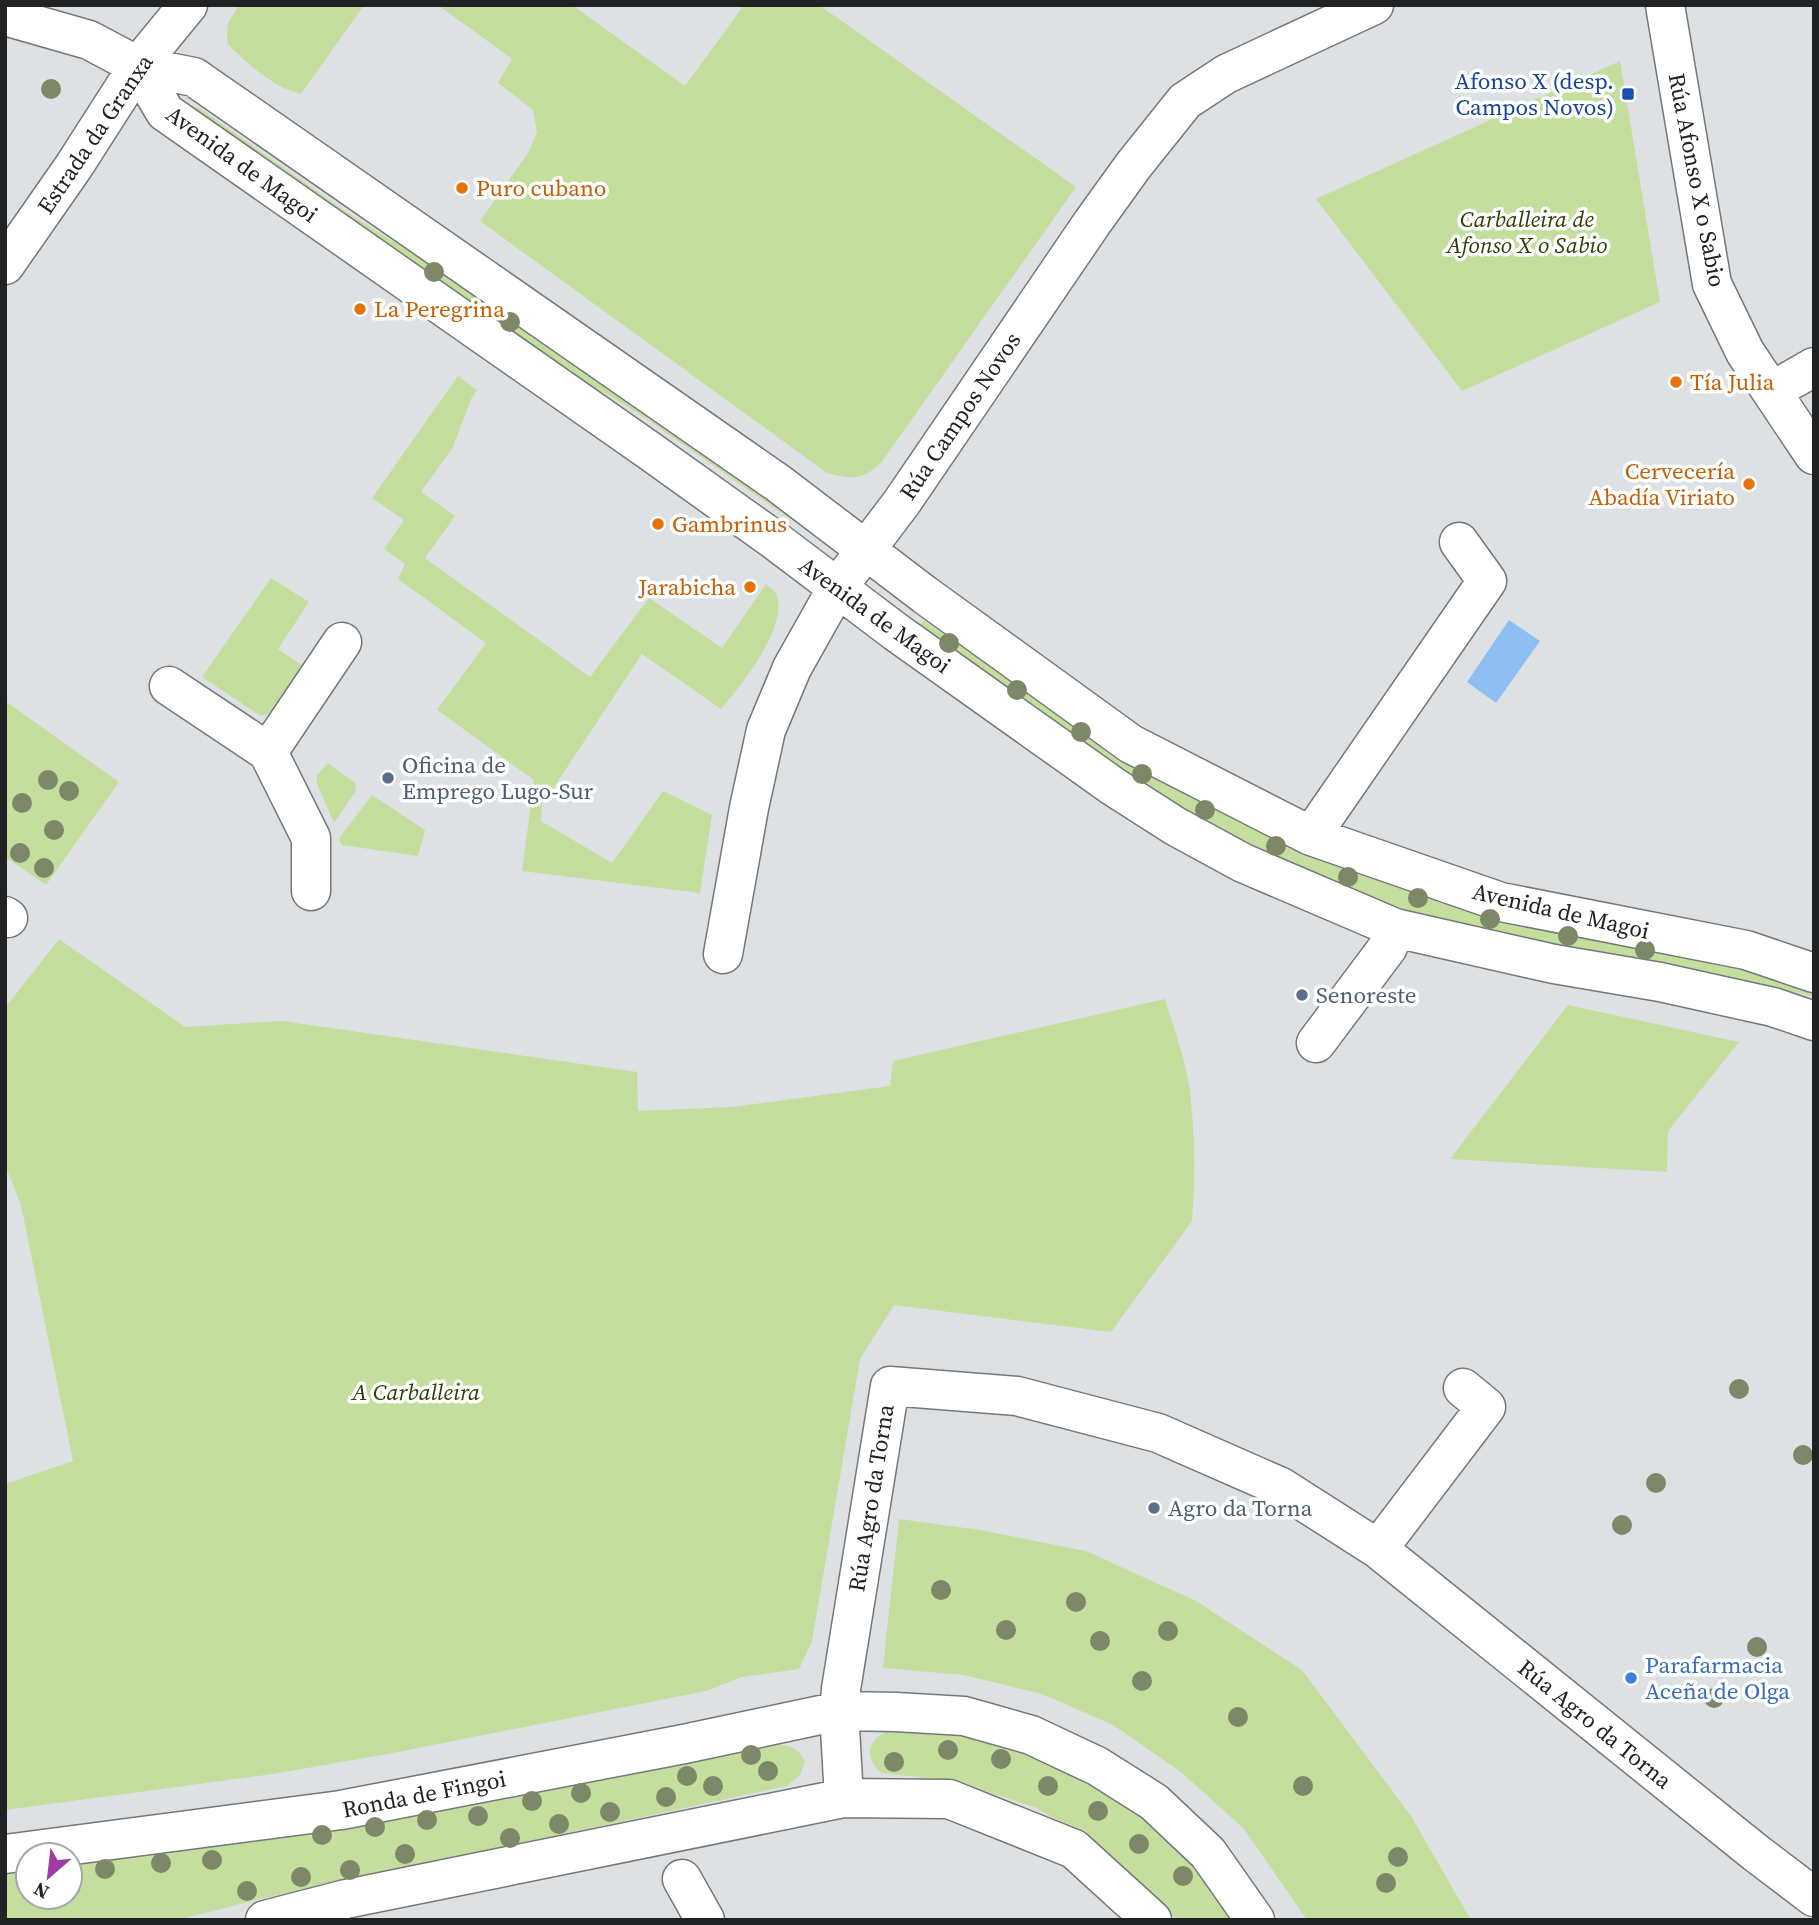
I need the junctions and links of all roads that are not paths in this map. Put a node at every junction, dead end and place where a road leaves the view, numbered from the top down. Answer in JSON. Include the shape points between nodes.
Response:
{"nodes":[{"id":1,"x":188,"y":5,"type":"edge"},
{"id":2,"x":1374,"y":5,"type":"edge"},
{"id":3,"x":1665,"y":5,"type":"edge"},
{"id":4,"x":5,"y":16,"type":"edge"},
{"id":5,"x":138,"y":66,"type":"junction"},
{"id":6,"x":5,"y":265,"type":"edge"},
{"id":7,"x":1814,"y":367,"type":"edge"},
{"id":8,"x":1772,"y":391,"type":"junction"},
{"id":9,"x":1814,"y":455,"type":"edge"},
{"id":10,"x":1459,"y":542,"type":"dead end"},
{"id":11,"x":866,"y":551,"type":"junction"},
{"id":12,"x":837,"y":588,"type":"junction"},
{"id":13,"x":342,"y":642,"type":"dead end"},
{"id":14,"x":169,"y":686,"type":"dead end"},
{"id":15,"x":268,"y":752,"type":"junction"},
{"id":16,"x":1311,"y":836,"type":"junction"},
{"id":17,"x":311,"y":891,"type":"dead end"},
{"id":18,"x":1395,"y":928,"type":"junction"},
{"id":19,"x":723,"y":954,"type":"dead end"},
{"id":20,"x":1814,"y":973,"type":"edge"},
{"id":21,"x":1814,"y":1021,"type":"edge"},
{"id":22,"x":1316,"y":1043,"type":"dead end"},
{"id":23,"x":1463,"y":1388,"type":"dead end"},
{"id":24,"x":1378,"y":1549,"type":"junction"},
{"id":25,"x":839,"y":1711,"type":"junction"},
{"id":26,"x":844,"y":1798,"type":"junction"},
{"id":27,"x":5,"y":1854,"type":"edge"},
{"id":28,"x":682,"y":1879,"type":"dead end"},
{"id":29,"x":1814,"y":1897,"type":"edge"},
{"id":30,"x":265,"y":1920,"type":"edge"},
{"id":31,"x":705,"y":1920,"type":"edge"},
{"id":32,"x":1152,"y":1920,"type":"edge"},
{"id":33,"x":1255,"y":1920,"type":"edge"}],
"edges":[{"from":1,"to":5,"type":"street","name":"Estrada da Granxa"},
{"from":2,"to":11,"type":"street","name":"Rúa Campos Novos","via":[[1226,74],[1185,101],[1092,223]]},
{"from":3,"to":8,"type":"street","name":"Rúa Afonso X o Sabio","via":[[1712,284],[1745,352]]},
{"from":4,"to":5,"type":"street","via":[[89,40]]},
{"from":5,"to":6,"type":"street","name":"Estrada da Granxa"},
{"from":5,"to":11,"type":"street","name":"Avenida de Magoi","via":[[194,77],[778,484]]},
{"from":5,"to":12,"type":"street","name":"Avenida de Magoi","via":[[165,113],[773,538]]},
{"from":7,"to":8,"type":"street"},
{"from":8,"to":9,"type":"street","name":"Rúa Afonso X o Sabio"},
{"from":10,"to":16,"type":"street","via":[[1487,581]]},
{"from":11,"to":12,"type":"street","name":"Rúa Campos Novos"},
{"from":11,"to":16,"type":"street","name":"Avenida de Magoi","via":[[1131,744]]},
{"from":12,"to":18,"type":"street","name":"Avenida de Magoi","via":[[1175,826],[1243,863]]},
{"from":12,"to":19,"type":"street","name":"Rúa Campos Novos","via":[[792,668],[766,730]]},
{"from":13,"to":15,"type":"street"},
{"from":14,"to":15,"type":"street"},
{"from":15,"to":17,"type":"street","via":[[311,838]]},
{"from":16,"to":20,"type":"street","name":"Avenida de Magoi","via":[[1501,902],[1746,950]]},
{"from":18,"to":21,"type":"street","name":"Avenida de Magoi","via":[[1554,964],[1685,987]]},
{"from":18,"to":22,"type":"street","via":[[1388,947]]},
{"from":23,"to":24,"type":"street","via":[[1486,1407]]},
{"from":24,"to":25,"type":"street","name":"Rúa Agro da Torna","via":[[1281,1487],[1158,1433],[1017,1396],[890,1387]]},
{"from":24,"to":29,"type":"street","name":"Rúa Agro da Torna"},
{"from":25,"to":26,"type":"street"},
{"from":25,"to":27,"type":"street","name":"Ronda de Fingoi","via":[[341,1810]]},
{"from":25,"to":33,"type":"street","name":"Ronda de Fingoi","via":[[964,1716],[1031,1735],[1097,1766],[1154,1802],[1208,1853]]},
{"from":26,"to":30,"type":"street","via":[[346,1899]]},
{"from":26,"to":32,"type":"street","via":[[949,1799],[1074,1849]]},
{"from":28,"to":31,"type":"street"}]}
